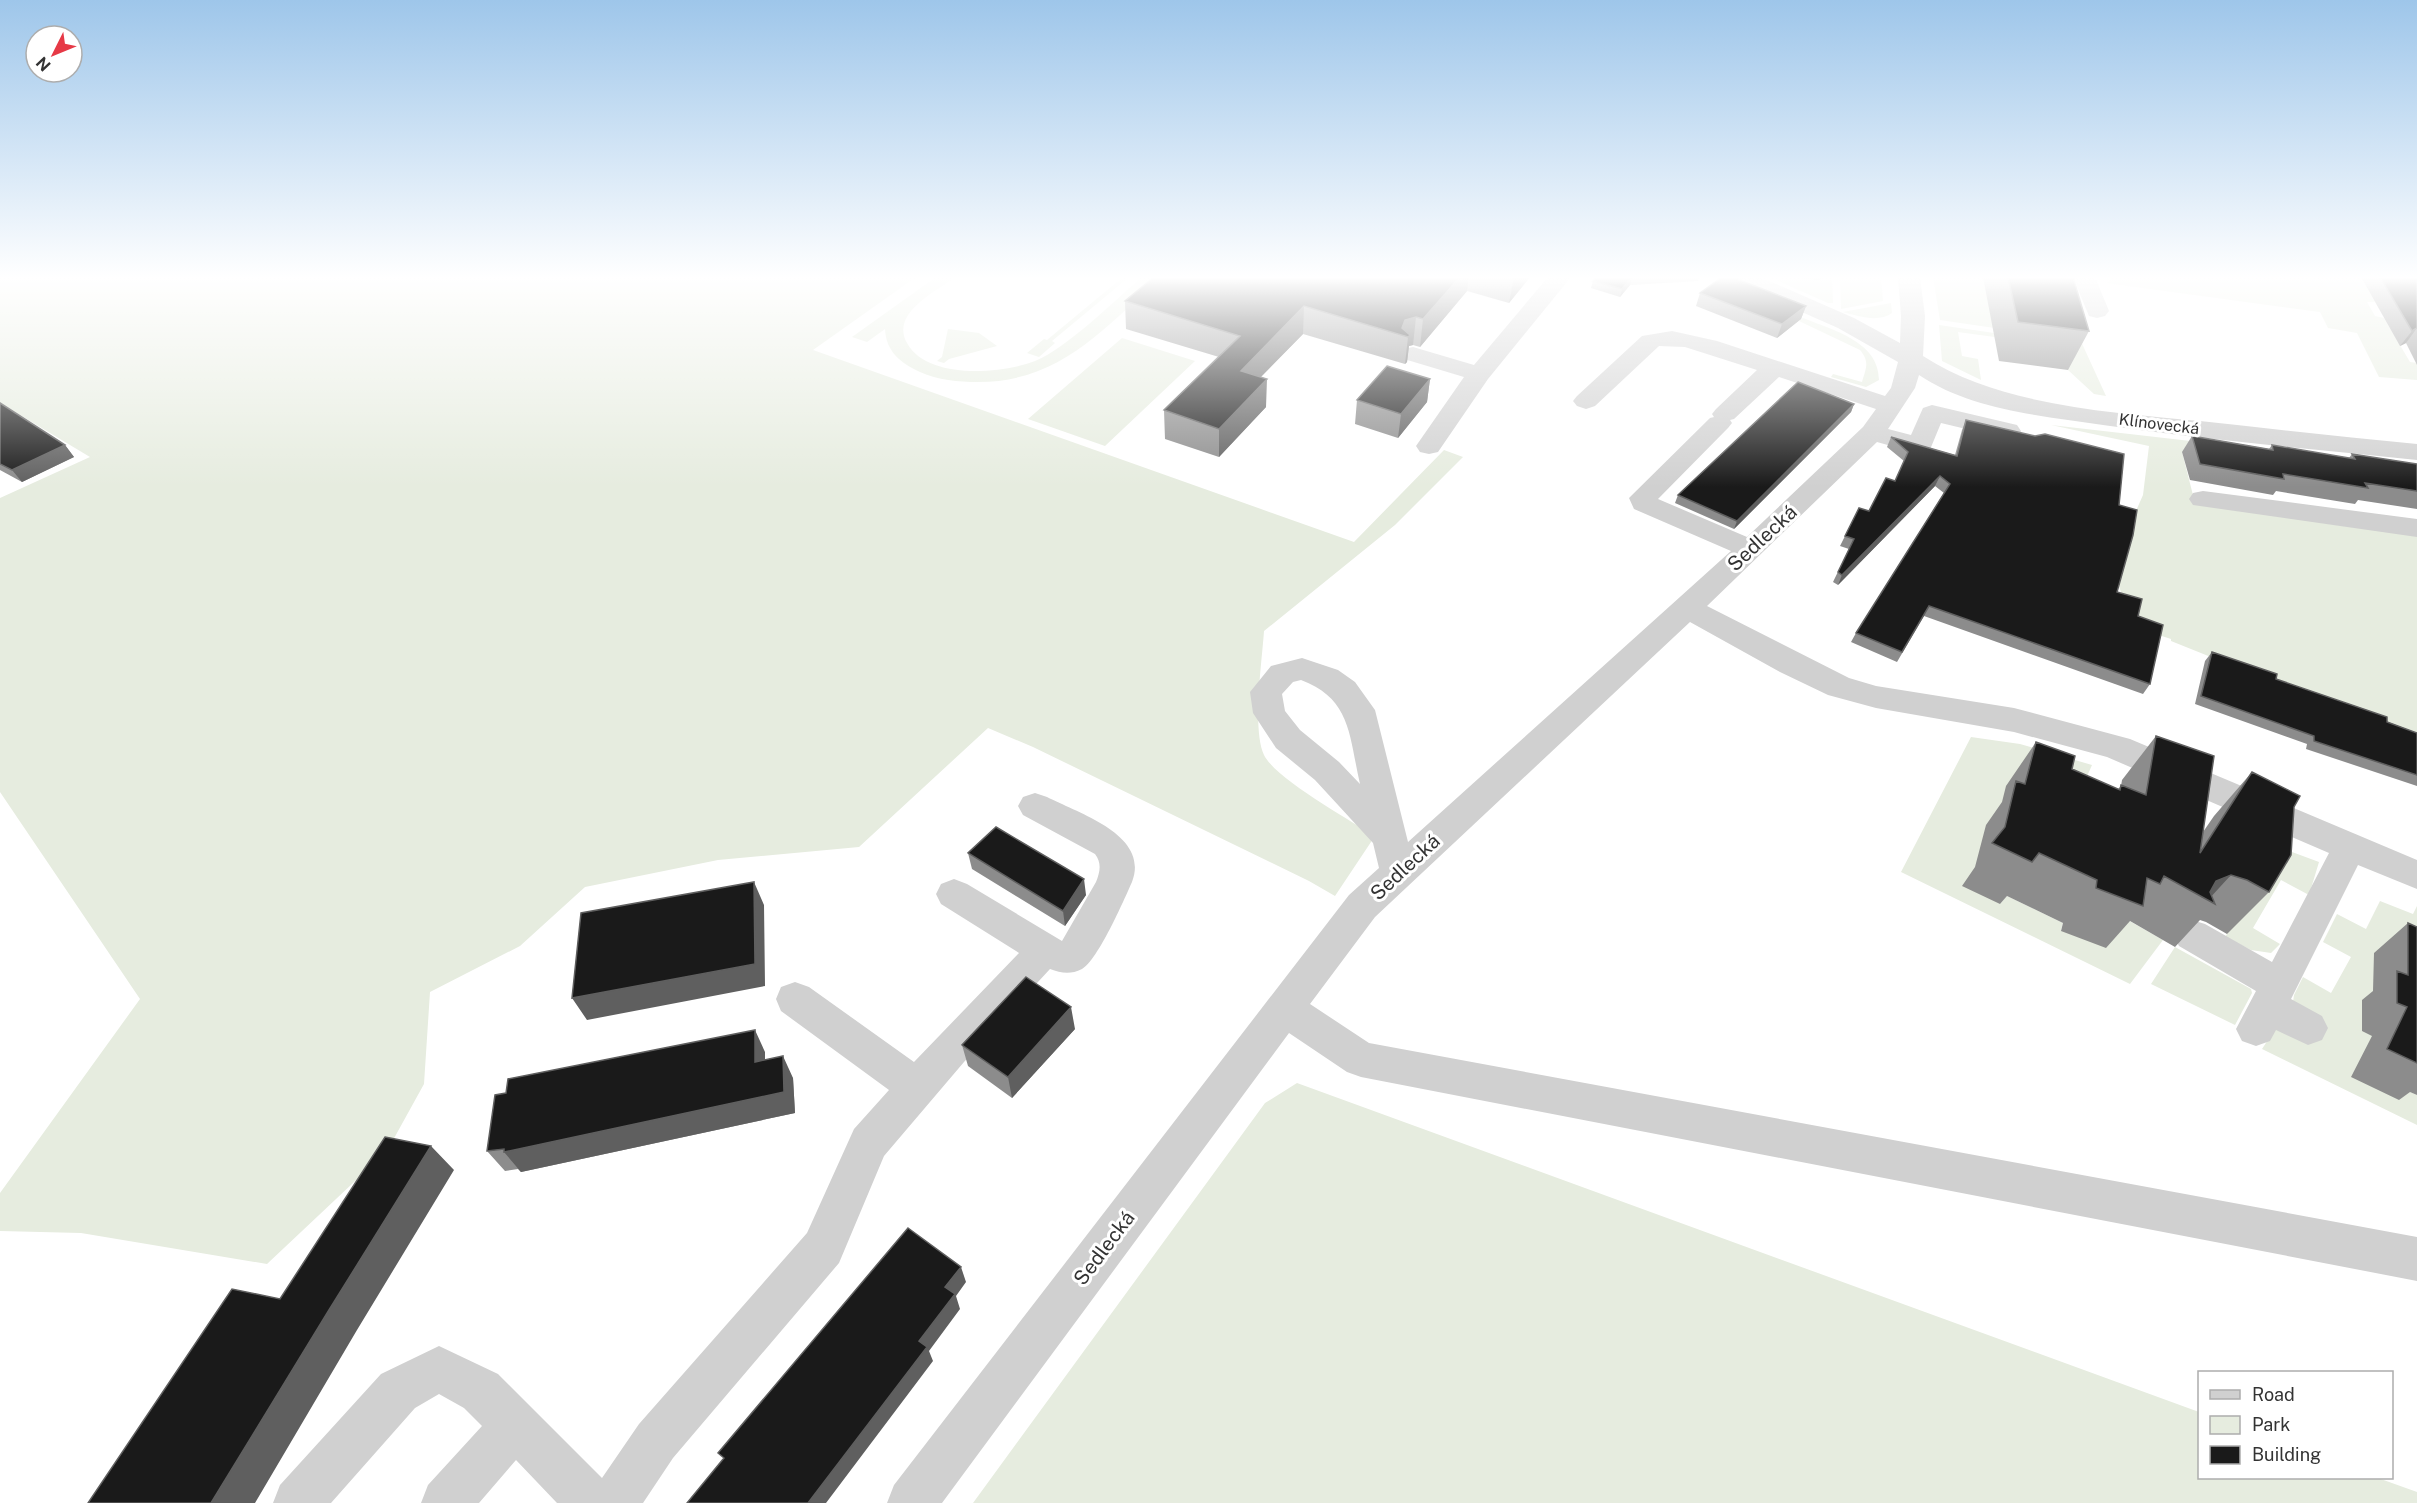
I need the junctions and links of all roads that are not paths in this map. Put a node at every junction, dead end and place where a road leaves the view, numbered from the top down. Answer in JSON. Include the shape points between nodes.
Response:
{"nodes":[{"id":1,"x":1501,"y":347,"type":"edge"},
{"id":2,"x":1643,"y":347,"type":"edge"},
{"id":3,"x":1711,"y":347,"type":"edge"},
{"id":4,"x":1890,"y":347,"type":"edge"},
{"id":5,"x":1912,"y":347,"type":"edge"},
{"id":6,"x":1413,"y":354,"type":"dead end"},
{"id":7,"x":1911,"y":359,"type":"junction"},
{"id":8,"x":1773,"y":369,"type":"junction"},
{"id":9,"x":1479,"y":374,"type":"junction"},
{"id":10,"x":1586,"y":401,"type":"dead end"},
{"id":11,"x":1932,"y":413,"type":"junction"},
{"id":12,"x":1886,"y":414,"type":"junction"},
{"id":13,"x":2030,"y":436,"type":"edge"},
{"id":14,"x":1429,"y":446,"type":"dead end"},
{"id":15,"x":2417,"y":452,"type":"edge"},
{"id":16,"x":2204,"y":499,"type":"dead end"},
{"id":17,"x":2417,"y":528,"type":"edge"},
{"id":18,"x":1751,"y":549,"type":"junction"},
{"id":19,"x":1688,"y":608,"type":"junction"},
{"id":20,"x":1035,"y":806,"type":"dead end"},
{"id":21,"x":1389,"y":837,"type":"junction"},
{"id":22,"x":2350,"y":847,"type":"junction"},
{"id":23,"x":1398,"y":873,"type":"junction"},
{"id":24,"x":2417,"y":875,"type":"edge"},
{"id":25,"x":954,"y":894,"type":"dead end"},
{"id":26,"x":2192,"y":935,"type":"edge"},
{"id":27,"x":1043,"y":949,"type":"junction"},
{"id":28,"x":795,"y":999,"type":"dead end"},
{"id":29,"x":2268,"y":1007,"type":"junction"},
{"id":30,"x":1285,"y":1009,"type":"junction"},
{"id":31,"x":2308,"y":1028,"type":"dead end"},
{"id":32,"x":917,"y":1087,"type":"junction"},
{"id":33,"x":2417,"y":1259,"type":"edge"},
{"id":34,"x":515,"y":1425,"type":"junction"},
{"id":35,"x":298,"y":1503,"type":"edge"},
{"id":36,"x":446,"y":1503,"type":"edge"},
{"id":37,"x":592,"y":1503,"type":"edge"},
{"id":38,"x":614,"y":1503,"type":"edge"},
{"id":39,"x":912,"y":1503,"type":"edge"}],
"edges":[{"from":1,"to":9,"type":"street"},
{"from":2,"to":10,"type":"street"},
{"from":3,"to":8,"type":"street"},
{"from":4,"to":7,"type":"street","name":"Klínovecká"},
{"from":5,"to":7,"type":"street","name":"Sedlecká"},
{"from":6,"to":9,"type":"street"},
{"from":7,"to":12,"type":"street","name":"Sedlecká","via":[[1903,388]]},
{"from":7,"to":15,"type":"street","name":"Klínovecká","via":[[1940,378],[1981,394],[2039,408]]},
{"from":8,"to":12,"type":"street"},
{"from":8,"to":18,"type":"street","via":[[1643,498],[1644,503]]},
{"from":9,"to":14,"type":"street"},
{"from":11,"to":12,"type":"street"},
{"from":11,"to":12,"type":"street","via":[[1920,446]]},
{"from":11,"to":13,"type":"street"},
{"from":12,"to":18,"type":"street","name":"Sedlecká"},
{"from":16,"to":17,"type":"street"},
{"from":18,"to":19,"type":"street","name":"Sedlecká"},
{"from":19,"to":22,"type":"street","via":[[1839,687],[2067,732],[2118,748]]},
{"from":19,"to":23,"type":"street","name":"Sedlecká"},
{"from":20,"to":27,"type":"street","via":[[1107,844],[1118,856],[1117,875],[1075,953],[1060,958]]},
{"from":21,"to":21,"type":"street","via":[[1359,710],[1344,690],[1327,678],[1302,669],[1281,674],[1266,692],[1269,713],[1288,739],[1327,771]]},
{"from":21,"to":23,"type":"street"},
{"from":22,"to":24,"type":"street"},
{"from":22,"to":29,"type":"street"},
{"from":23,"to":30,"type":"street","name":"Sedlecká","via":[[1362,906]]},
{"from":25,"to":27,"type":"street"},
{"from":26,"to":29,"type":"street"},
{"from":27,"to":32,"type":"street"},
{"from":28,"to":32,"type":"street"},
{"from":29,"to":31,"type":"street"},
{"from":30,"to":33,"type":"street","via":[[1361,1059]]},
{"from":30,"to":39,"type":"street","name":"Sedlecká"},
{"from":32,"to":38,"type":"street","via":[[869,1143],[823,1248],[656,1441]]},
{"from":34,"to":35,"type":"street","via":[[482,1391],[439,1369],[398,1391]]},
{"from":34,"to":36,"type":"street"},
{"from":34,"to":37,"type":"street"}]}
